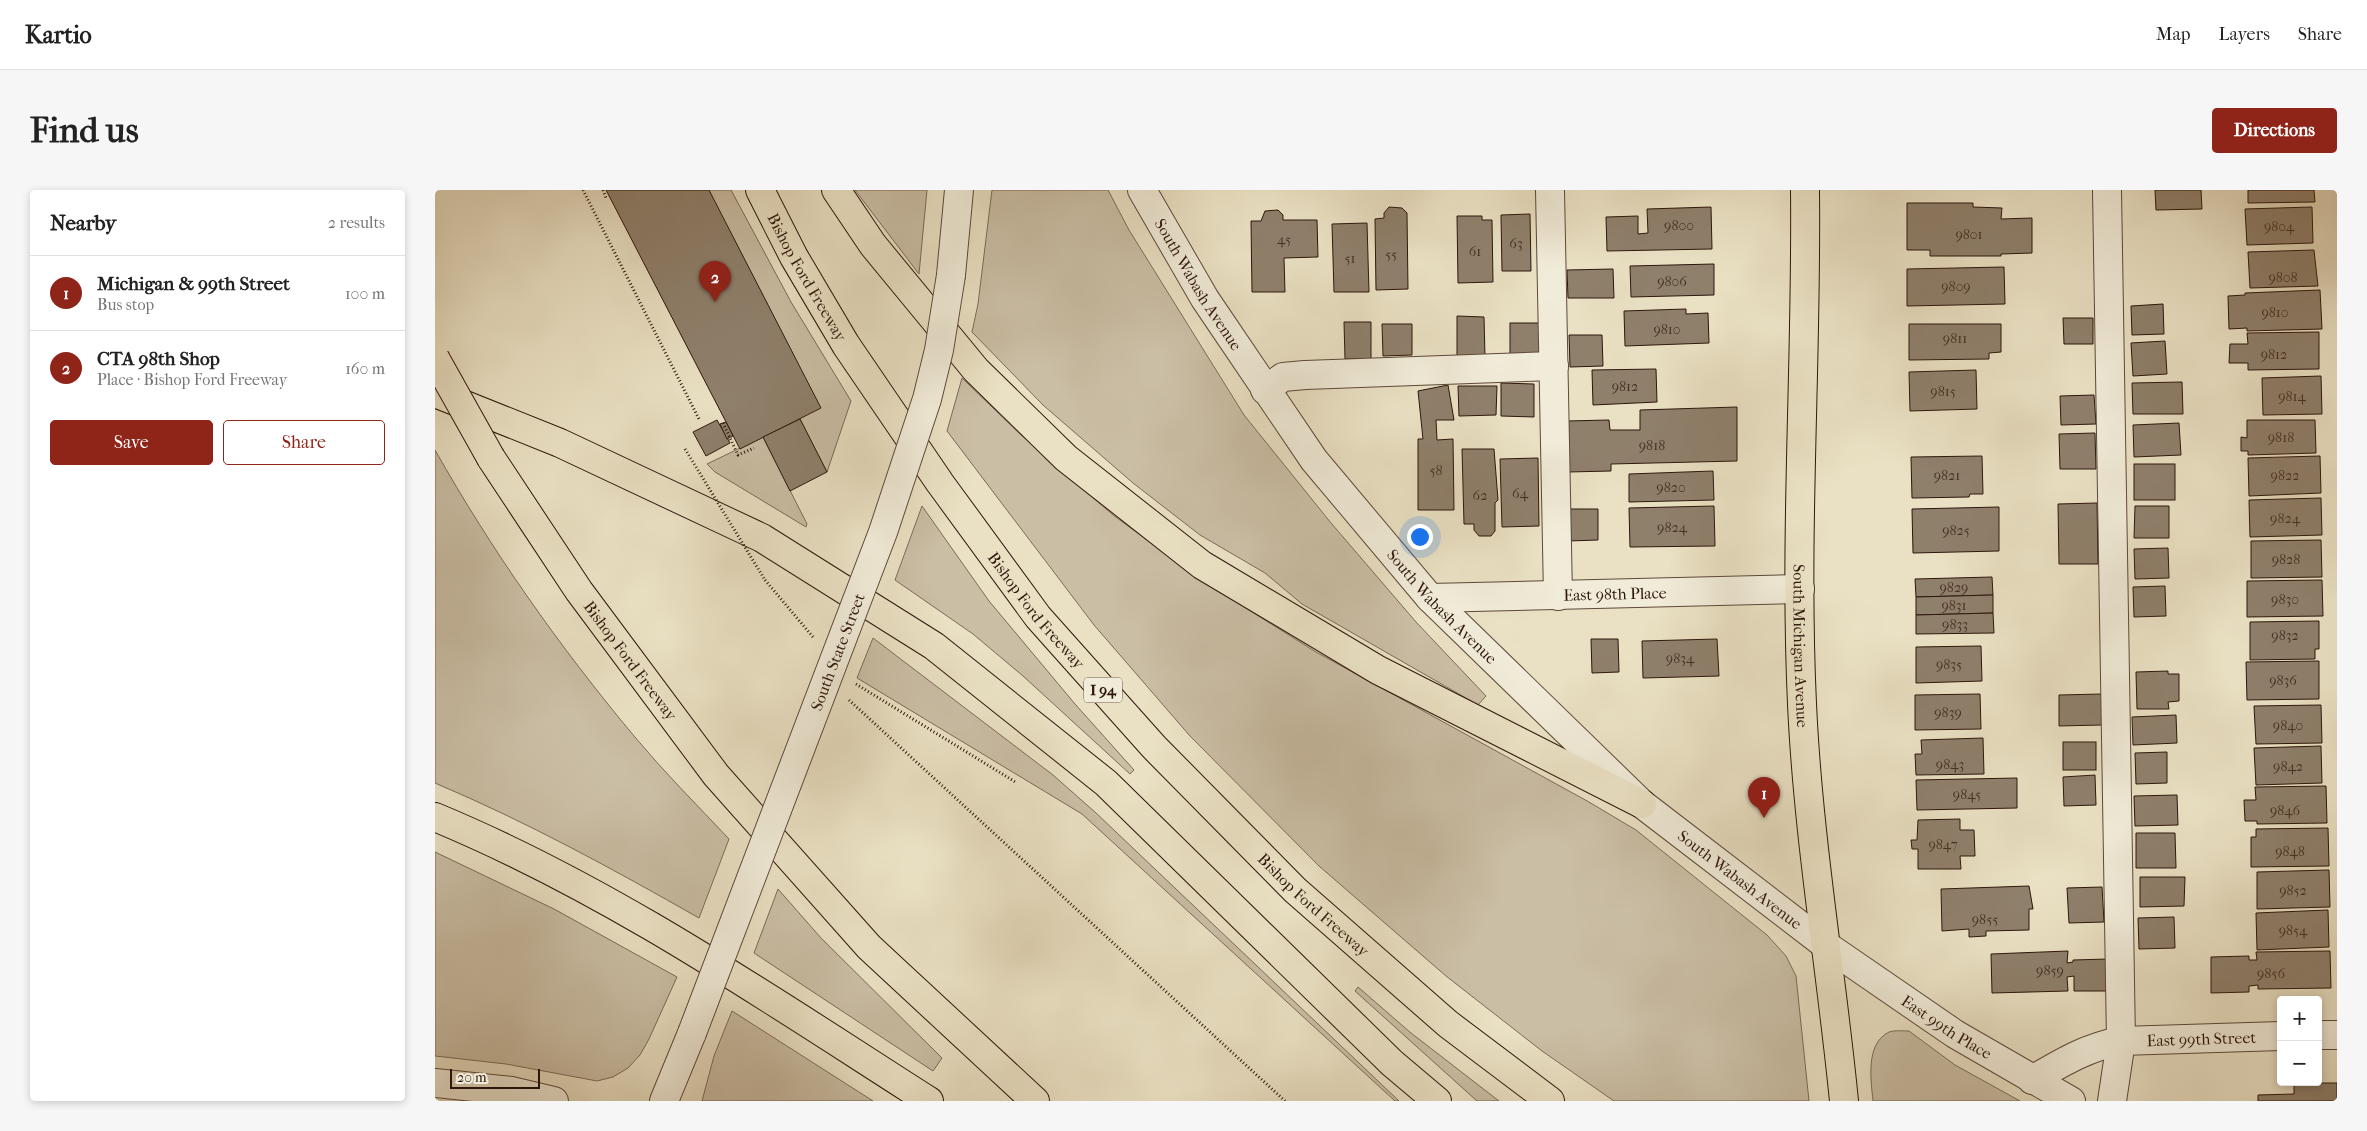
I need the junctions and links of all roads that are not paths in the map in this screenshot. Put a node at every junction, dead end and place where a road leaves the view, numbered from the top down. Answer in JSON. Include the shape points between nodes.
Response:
{"nodes":[{"id":1,"x":760,"y":190,"type":"edge"},
{"id":2,"x":836,"y":190,"type":"edge"},
{"id":3,"x":959,"y":190,"type":"edge"},
{"id":4,"x":1142,"y":190,"type":"edge"},
{"id":5,"x":1550,"y":190,"type":"edge"},
{"id":6,"x":1805,"y":190,"type":"edge"},
{"id":7,"x":2107,"y":190,"type":"edge"},
{"id":8,"x":435,"y":358,"type":"edge"},
{"id":9,"x":1554,"y":366,"type":"junction"},
{"id":10,"x":1265,"y":390,"type":"junction"},
{"id":11,"x":435,"y":393,"type":"edge"},
{"id":12,"x":1800,"y":589,"type":"junction"},
{"id":13,"x":1558,"y":596,"type":"junction"},
{"id":14,"x":1430,"y":598,"type":"junction"},
{"id":15,"x":1642,"y":804,"type":"junction"},
{"id":16,"x":435,"y":818,"type":"edge"},
{"id":17,"x":1827,"y":946,"type":"junction"},
{"id":18,"x":2322,"y":1035,"type":"edge"},
{"id":19,"x":2337,"y":1035,"type":"edge"},
{"id":20,"x":2277,"y":1036,"type":"edge"},
{"id":21,"x":2121,"y":1041,"type":"junction"},
{"id":22,"x":2032,"y":1080,"type":"junction"},
{"id":23,"x":435,"y":1083,"type":"edge"},
{"id":24,"x":554,"y":1101,"type":"edge"},
{"id":25,"x":664,"y":1101,"type":"edge"},
{"id":26,"x":929,"y":1101,"type":"edge"},
{"id":27,"x":1035,"y":1101,"type":"edge"},
{"id":28,"x":1437,"y":1101,"type":"edge"},
{"id":29,"x":1550,"y":1101,"type":"edge"},
{"id":30,"x":1844,"y":1101,"type":"edge"},
{"id":31,"x":2071,"y":1101,"type":"edge"},
{"id":32,"x":2112,"y":1101,"type":"edge"}],
"edges":[{"from":1,"to":29,"type":"main road","name":"Bishop Ford Freeway","number":"I 94","via":[[794,257],[846,345],[940,483],[1038,617],[1154,747],[1295,890],[1448,1024]]},
{"from":2,"to":15,"type":"main road","via":[[873,245],[976,370],[1066,458],[1203,566],[1378,670]]},
{"from":3,"to":25,"type":"street","name":"South State Street","bridge":true,"via":[[951,275],[927,399],[886,523]]},
{"from":4,"to":10,"type":"street","name":"South Wabash Avenue","via":[[1205,299]]},
{"from":5,"to":9,"type":"street"},
{"from":6,"to":12,"type":"main road","name":"South Michigan Avenue"},
{"from":7,"to":21,"type":"street"},
{"from":8,"to":27,"type":"main road","name":"Bishop Ford Freeway","bridge":true,"via":[[491,458],[579,590],[716,776],[869,947]]},
{"from":9,"to":10,"type":"street","via":[[1305,375],[1283,377]]},
{"from":9,"to":13,"type":"street"},
{"from":10,"to":14,"type":"street","name":"South Wabash Avenue","via":[[1314,460]]},
{"from":11,"to":28,"type":"main road","via":[[559,443],[762,538],[934,646],[1106,783],[1392,1063]]},
{"from":12,"to":13,"type":"street","name":"East 98th Place"},
{"from":12,"to":17,"type":"main road","name":"South Michigan Avenue","via":[[1802,703],[1809,808]]},
{"from":13,"to":14,"type":"street","name":"East 98th Place"},
{"from":14,"to":15,"type":"street","name":"South Wabash Avenue"},
{"from":15,"to":17,"type":"street","name":"South Wabash Avenue"},
{"from":16,"to":26,"type":"main road","via":[[499,844],[640,919]]},
{"from":17,"to":22,"type":"street","name":"East 99th Place","via":[[1955,1034]]},
{"from":17,"to":30,"type":"main road","name":"South Michigan Avenue"},
{"from":18,"to":19,"type":"street"},
{"from":20,"to":21,"type":"street","name":"East 99th Street"},
{"from":21,"to":22,"type":"street","name":"East 99th Street","via":[[2075,1055]]},
{"from":21,"to":32,"type":"street"},
{"from":22,"to":31,"type":"street","name":"East 99th Place"},
{"from":23,"to":24,"type":"street","via":[[512,1091]]}]}
